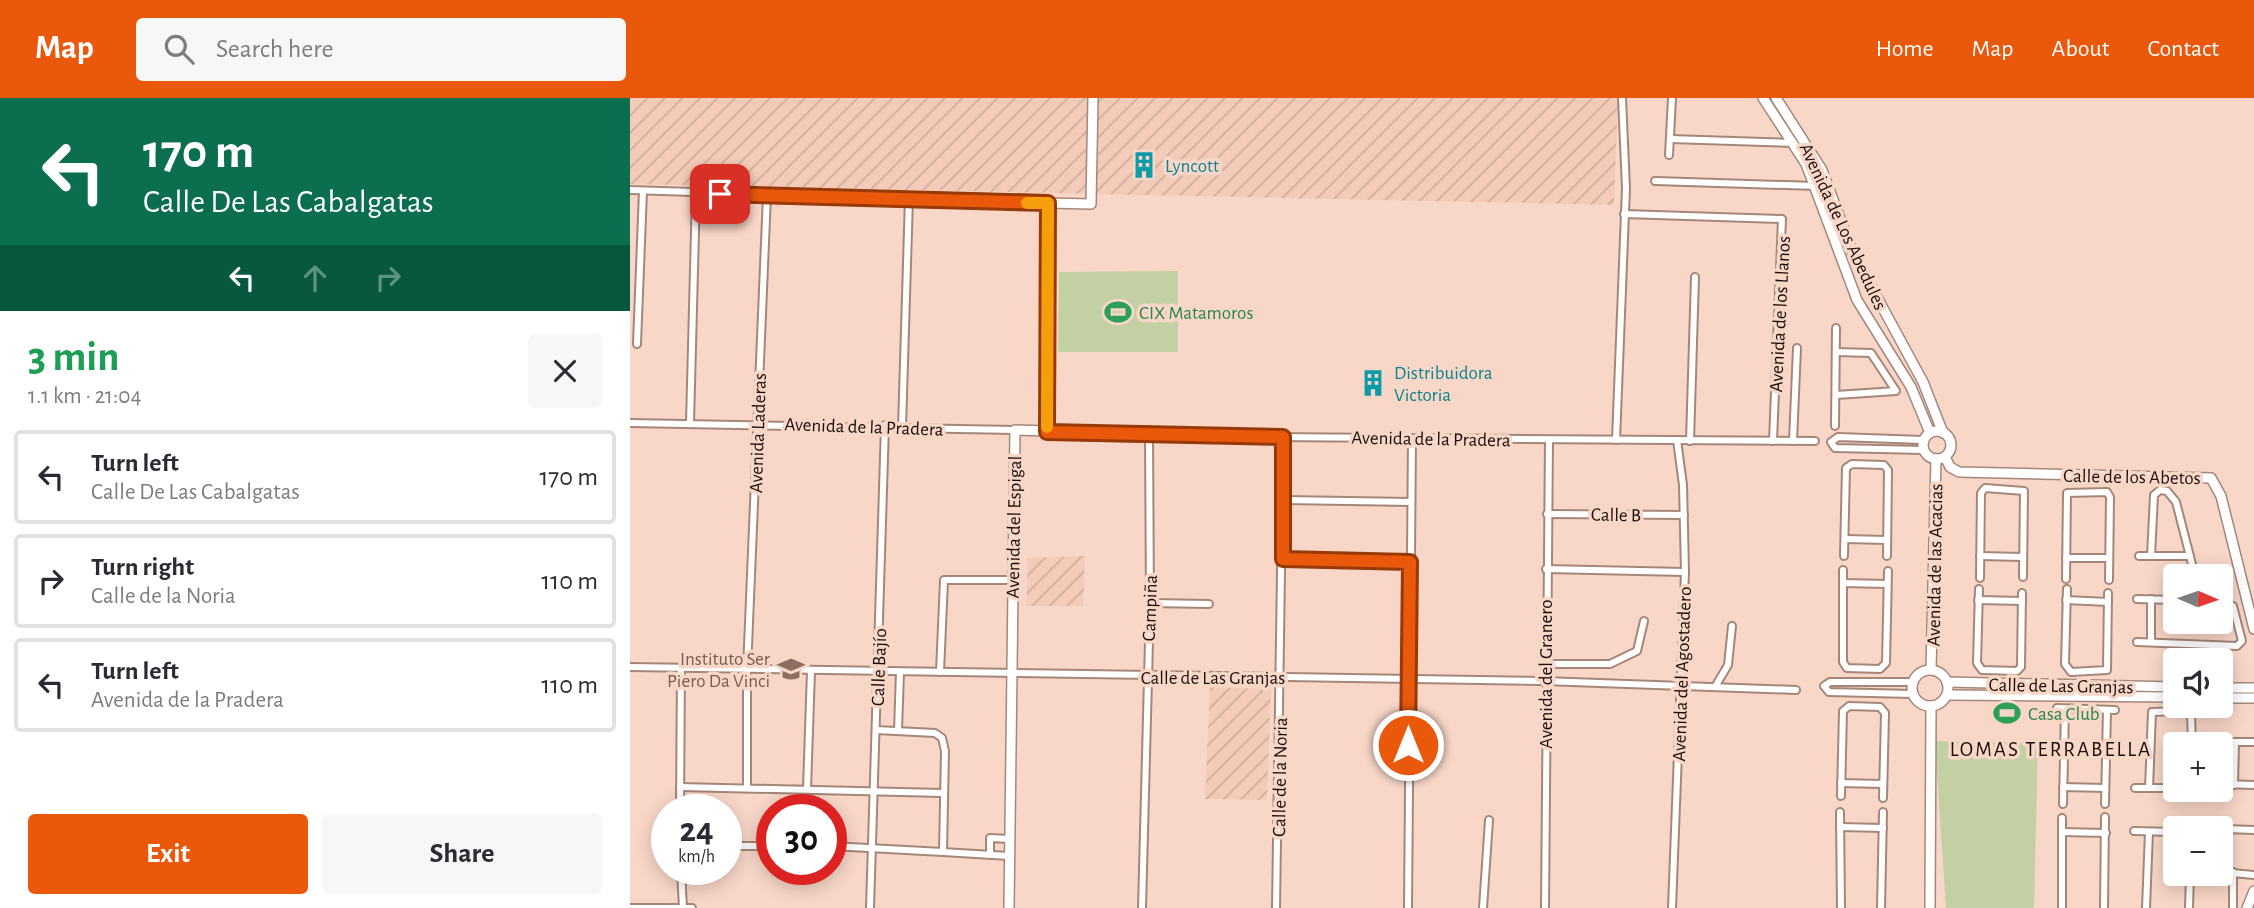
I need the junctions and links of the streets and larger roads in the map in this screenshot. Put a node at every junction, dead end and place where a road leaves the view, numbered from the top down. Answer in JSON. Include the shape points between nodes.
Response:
{"nodes":[{"id":1,"x":1093,"y":98,"type":"edge"},
{"id":2,"x":1622,"y":98,"type":"edge"},
{"id":3,"x":1672,"y":98,"type":"edge"},
{"id":4,"x":1763,"y":98,"type":"edge"},
{"id":5,"x":1776,"y":98,"type":"edge"},
{"id":6,"x":1779,"y":113,"type":"junction"},
{"id":7,"x":1670,"y":139,"type":"junction"},
{"id":8,"x":1794,"y":143,"type":"junction"},
{"id":9,"x":1670,"y":155,"type":"dead end"},
{"id":10,"x":1655,"y":181,"type":"dead end"},
{"id":11,"x":1816,"y":187,"type":"junction"},
{"id":12,"x":630,"y":190,"type":"edge"},
{"id":13,"x":643,"y":191,"type":"junction"},
{"id":14,"x":696,"y":193,"type":"junction"},
{"id":15,"x":767,"y":195,"type":"junction"},
{"id":16,"x":909,"y":198,"type":"junction"},
{"id":17,"x":1048,"y":203,"type":"junction"},
{"id":18,"x":1624,"y":214,"type":"junction"},
{"id":19,"x":1695,"y":277,"type":"dead end"},
{"id":20,"x":1870,"y":285,"type":"junction"},
{"id":21,"x":1854,"y":293,"type":"junction"},
{"id":22,"x":1875,"y":295,"type":"junction"},
{"id":23,"x":1859,"y":303,"type":"junction"},
{"id":24,"x":1836,"y":328,"type":"dead end"},
{"id":25,"x":636,"y":344,"type":"dead end"},
{"id":26,"x":1797,"y":348,"type":"dead end"},
{"id":27,"x":1836,"y":352,"type":"junction"},
{"id":28,"x":1897,"y":364,"type":"junction"},
{"id":29,"x":1885,"y":371,"type":"junction"},
{"id":30,"x":1836,"y":395,"type":"junction"},
{"id":31,"x":630,"y":423,"type":"edge"},
{"id":32,"x":690,"y":423,"type":"junction"},
{"id":33,"x":758,"y":424,"type":"junction"},
{"id":34,"x":885,"y":425,"type":"junction"},
{"id":35,"x":1835,"y":426,"type":"dead end"},
{"id":36,"x":902,"y":428,"type":"junction"},
{"id":37,"x":1015,"y":430,"type":"junction"},
{"id":38,"x":1047,"y":432,"type":"junction"},
{"id":39,"x":1943,"y":433,"type":"junction"},
{"id":40,"x":1149,"y":435,"type":"junction"},
{"id":41,"x":1283,"y":437,"type":"junction"},
{"id":42,"x":1412,"y":438,"type":"junction"},
{"id":43,"x":1549,"y":440,"type":"junction"},
{"id":44,"x":1616,"y":440,"type":"junction"},
{"id":45,"x":1677,"y":440,"type":"junction"},
{"id":46,"x":1690,"y":441,"type":"junction"},
{"id":47,"x":1773,"y":441,"type":"junction"},
{"id":48,"x":1793,"y":441,"type":"junction"},
{"id":49,"x":1926,"y":441,"type":"junction"},
{"id":50,"x":1815,"y":442,"type":"dead end"},
{"id":51,"x":1867,"y":449,"type":"junction"},
{"id":52,"x":1940,"y":458,"type":"junction"},
{"id":53,"x":1867,"y":464,"type":"junction"},
{"id":54,"x":2006,"y":473,"type":"junction"},
{"id":55,"x":2091,"y":475,"type":"junction"},
{"id":56,"x":2167,"y":476,"type":"junction"},
{"id":57,"x":2005,"y":488,"type":"junction"},
{"id":58,"x":2091,"y":491,"type":"junction"},
{"id":59,"x":2167,"y":491,"type":"junction"},
{"id":60,"x":1284,"y":500,"type":"junction"},
{"id":61,"x":1411,"y":502,"type":"junction"},
{"id":62,"x":1547,"y":514,"type":"junction"},
{"id":63,"x":1684,"y":515,"type":"junction"},
{"id":64,"x":1845,"y":539,"type":"junction"},
{"id":65,"x":1887,"y":540,"type":"junction"},
{"id":66,"x":1844,"y":556,"type":"dead end"},
{"id":67,"x":1887,"y":556,"type":"dead end"},
{"id":68,"x":1980,"y":556,"type":"junction"},
{"id":69,"x":2139,"y":556,"type":"dead end"},
{"id":70,"x":2151,"y":556,"type":"junction"},
{"id":71,"x":2190,"y":556,"type":"junction"},
{"id":72,"x":2023,"y":558,"type":"junction"},
{"id":73,"x":2066,"y":558,"type":"junction"},
{"id":74,"x":2109,"y":558,"type":"junction"},
{"id":75,"x":1283,"y":559,"type":"junction"},
{"id":76,"x":1410,"y":562,"type":"junction"},
{"id":77,"x":2192,"y":564,"type":"edge"},
{"id":78,"x":1546,"y":569,"type":"junction"},
{"id":79,"x":1843,"y":570,"type":"dead end"},
{"id":80,"x":1888,"y":571,"type":"dead end"},
{"id":81,"x":1685,"y":572,"type":"junction"},
{"id":82,"x":2023,"y":577,"type":"dead end"},
{"id":83,"x":1980,"y":578,"type":"dead end"},
{"id":84,"x":2066,"y":579,"type":"dead end"},
{"id":85,"x":1012,"y":580,"type":"junction"},
{"id":86,"x":2109,"y":580,"type":"dead end"},
{"id":87,"x":1843,"y":583,"type":"junction"},
{"id":88,"x":1887,"y":584,"type":"junction"},
{"id":89,"x":1979,"y":589,"type":"dead end"},
{"id":90,"x":2067,"y":589,"type":"dead end"},
{"id":91,"x":2022,"y":593,"type":"dead end"},
{"id":92,"x":2108,"y":593,"type":"dead end"},
{"id":93,"x":2137,"y":599,"type":"dead end"},
{"id":94,"x":2151,"y":599,"type":"junction"},
{"id":95,"x":1978,"y":600,"type":"junction"},
{"id":96,"x":2066,"y":600,"type":"junction"},
{"id":97,"x":2163,"y":600,"type":"edge"},
{"id":98,"x":2022,"y":601,"type":"junction"},
{"id":99,"x":2108,"y":602,"type":"junction"},
{"id":100,"x":1150,"y":603,"type":"junction"},
{"id":101,"x":1209,"y":604,"type":"dead end"},
{"id":102,"x":2233,"y":606,"type":"edge"},
{"id":103,"x":1644,"y":621,"type":"dead end"},
{"id":104,"x":2238,"y":624,"type":"junction"},
{"id":105,"x":2253,"y":625,"type":"edge"},
{"id":106,"x":1732,"y":626,"type":"dead end"},
{"id":107,"x":2137,"y":642,"type":"dead end"},
{"id":108,"x":2151,"y":642,"type":"junction"},
{"id":109,"x":1545,"y":664,"type":"junction"},
{"id":110,"x":630,"y":667,"type":"edge"},
{"id":111,"x":681,"y":668,"type":"junction"},
{"id":112,"x":1862,"y":668,"type":"junction"},
{"id":113,"x":747,"y":670,"type":"junction"},
{"id":114,"x":1931,"y":670,"type":"junction"},
{"id":115,"x":811,"y":671,"type":"junction"},
{"id":116,"x":2000,"y":671,"type":"junction"},
{"id":117,"x":878,"y":672,"type":"junction"},
{"id":118,"x":900,"y":672,"type":"junction"},
{"id":119,"x":940,"y":672,"type":"junction"},
{"id":120,"x":2087,"y":672,"type":"junction"},
{"id":121,"x":1011,"y":673,"type":"junction"},
{"id":122,"x":1146,"y":677,"type":"junction"},
{"id":123,"x":1281,"y":677,"type":"junction"},
{"id":124,"x":1408,"y":680,"type":"junction"},
{"id":125,"x":1544,"y":681,"type":"junction"},
{"id":126,"x":1862,"y":682,"type":"junction"},
{"id":127,"x":1913,"y":682,"type":"junction"},
{"id":128,"x":1947,"y":682,"type":"junction"},
{"id":129,"x":1999,"y":684,"type":"junction"},
{"id":130,"x":1679,"y":685,"type":"junction"},
{"id":131,"x":1715,"y":687,"type":"junction"},
{"id":132,"x":2233,"y":688,"type":"edge"},
{"id":133,"x":2254,"y":688,"type":"edge"},
{"id":134,"x":1796,"y":690,"type":"dead end"},
{"id":135,"x":2086,"y":690,"type":"junction"},
{"id":136,"x":1862,"y":693,"type":"junction"},
{"id":137,"x":1913,"y":694,"type":"junction"},
{"id":138,"x":2163,"y":694,"type":"edge"},
{"id":139,"x":1947,"y":695,"type":"junction"},
{"id":140,"x":2233,"y":698,"type":"edge"},
{"id":141,"x":2254,"y":698,"type":"edge"},
{"id":142,"x":1862,"y":706,"type":"junction"},
{"id":143,"x":1931,"y":706,"type":"junction"},
{"id":144,"x":2057,"y":708,"type":"dead end"},
{"id":145,"x":2065,"y":709,"type":"junction"},
{"id":146,"x":2085,"y":709,"type":"junction"},
{"id":147,"x":2163,"y":711,"type":"edge"},
{"id":148,"x":876,"y":730,"type":"junction"},
{"id":149,"x":898,"y":731,"type":"junction"},
{"id":150,"x":2235,"y":742,"type":"joint"},
{"id":151,"x":2254,"y":742,"type":"edge"},
{"id":152,"x":1841,"y":783,"type":"junction"},
{"id":153,"x":1883,"y":784,"type":"junction"},
{"id":154,"x":2234,"y":785,"type":"joint"},
{"id":155,"x":2254,"y":785,"type":"edge"},
{"id":156,"x":680,"y":787,"type":"junction"},
{"id":157,"x":2063,"y":787,"type":"junction"},
{"id":158,"x":747,"y":788,"type":"junction"},
{"id":159,"x":2105,"y":788,"type":"junction"},
{"id":160,"x":2135,"y":788,"type":"dead end"},
{"id":161,"x":2149,"y":788,"type":"junction"},
{"id":162,"x":2163,"y":788,"type":"edge"},
{"id":163,"x":807,"y":789,"type":"junction"},
{"id":164,"x":874,"y":790,"type":"junction"},
{"id":165,"x":943,"y":793,"type":"junction"},
{"id":166,"x":680,"y":794,"type":"edge"},
{"id":167,"x":1841,"y":796,"type":"dead end"},
{"id":168,"x":1883,"y":798,"type":"dead end"},
{"id":169,"x":2063,"y":804,"type":"dead end"},
{"id":170,"x":2105,"y":804,"type":"dead end"},
{"id":171,"x":1840,"y":812,"type":"dead end"},
{"id":172,"x":1883,"y":812,"type":"dead end"},
{"id":173,"x":2105,"y":817,"type":"dead end"},
{"id":174,"x":2062,"y":818,"type":"dead end"},
{"id":175,"x":1489,"y":820,"type":"dead end"},
{"id":176,"x":1840,"y":827,"type":"junction"},
{"id":177,"x":1883,"y":828,"type":"junction"},
{"id":178,"x":2233,"y":829,"type":"edge"},
{"id":179,"x":2254,"y":830,"type":"edge"},
{"id":180,"x":2134,"y":831,"type":"dead end"},
{"id":181,"x":2062,"y":832,"type":"junction"},
{"id":182,"x":2149,"y":832,"type":"junction"},
{"id":183,"x":2163,"y":832,"type":"edge"},
{"id":184,"x":2106,"y":833,"type":"junction"},
{"id":185,"x":1009,"y":839,"type":"junction"},
{"id":186,"x":847,"y":846,"type":"edge"},
{"id":187,"x":872,"y":846,"type":"junction"},
{"id":188,"x":943,"y":852,"type":"junction"},
{"id":189,"x":990,"y":855,"type":"junction"},
{"id":190,"x":1009,"y":856,"type":"junction"},
{"id":191,"x":2233,"y":872,"type":"edge"},
{"id":192,"x":2254,"y":875,"type":"edge"},
{"id":193,"x":682,"y":885,"type":"edge"},
{"id":194,"x":2190,"y":886,"type":"edge"},
{"id":195,"x":2233,"y":886,"type":"edge"},
{"id":196,"x":2254,"y":891,"type":"edge"},
{"id":197,"x":2233,"y":907,"type":"edge"},
{"id":198,"x":630,"y":908,"type":"edge"},
{"id":199,"x":683,"y":908,"type":"edge"},
{"id":200,"x":692,"y":908,"type":"edge"},
{"id":201,"x":870,"y":908,"type":"edge"},
{"id":202,"x":1009,"y":908,"type":"edge"},
{"id":203,"x":1142,"y":908,"type":"edge"},
{"id":204,"x":1276,"y":908,"type":"edge"},
{"id":205,"x":1408,"y":908,"type":"edge"},
{"id":206,"x":1483,"y":908,"type":"edge"},
{"id":207,"x":1545,"y":908,"type":"edge"},
{"id":208,"x":1672,"y":908,"type":"edge"},
{"id":209,"x":1841,"y":908,"type":"edge"},
{"id":210,"x":1881,"y":908,"type":"edge"},
{"id":211,"x":1930,"y":908,"type":"edge"},
{"id":212,"x":2062,"y":908,"type":"edge"},
{"id":213,"x":2104,"y":908,"type":"edge"},
{"id":214,"x":2146,"y":908,"type":"edge"},
{"id":215,"x":2189,"y":908,"type":"edge"},
{"id":216,"x":2247,"y":908,"type":"edge"}],
"edges":[{"from":1,"to":17,"type":"street","via":[[1091,204]]},
{"from":2,"to":18,"type":"street","via":[[1627,160]]},
{"from":3,"to":7,"type":"street"},
{"from":4,"to":6,"type":"street","name":"Avenida de Los Abedules"},
{"from":5,"to":6,"type":"street","name":"Avenida de Los Abedules"},
{"from":6,"to":8,"type":"street","name":"Avenida de Los Abedules"},
{"from":6,"to":20,"type":"street","name":"Avenida de Los Abedules","via":[[1825,176]]},
{"from":7,"to":8,"type":"street"},
{"from":7,"to":9,"type":"street"},
{"from":8,"to":11,"type":"street","name":"Avenida de Los Abedules"},
{"from":10,"to":11,"type":"street"},
{"from":11,"to":21,"type":"street","name":"Avenida de Los Abedules"},
{"from":12,"to":13,"type":"street"},
{"from":13,"to":14,"type":"street"},
{"from":13,"to":25,"type":"street"},
{"from":14,"to":15,"type":"street"},
{"from":14,"to":32,"type":"street"},
{"from":15,"to":16,"type":"street"},
{"from":15,"to":33,"type":"street","name":"Avenida Laderas"},
{"from":16,"to":17,"type":"street"},
{"from":16,"to":36,"type":"street"},
{"from":17,"to":38,"type":"street"},
{"from":18,"to":44,"type":"street"},
{"from":18,"to":47,"type":"street","name":"Avenida de los Llanos","via":[[1782,219]]},
{"from":19,"to":46,"type":"street"},
{"from":20,"to":21,"type":"street"},
{"from":20,"to":22,"type":"street","name":"Avenida de Los Abedules"},
{"from":21,"to":23,"type":"street","name":"Avenida de Los Abedules"},
{"from":22,"to":23,"type":"street"},
{"from":22,"to":39,"type":"street","name":"Avenida de Los Abedules","via":[[1923,382]]},
{"from":23,"to":28,"type":"street","name":"Avenida de Los Abedules"},
{"from":24,"to":27,"type":"street"},
{"from":26,"to":48,"type":"street"},
{"from":27,"to":29,"type":"street","via":[[1869,351]]},
{"from":27,"to":30,"type":"street"},
{"from":28,"to":29,"type":"street"},
{"from":28,"to":49,"type":"street","name":"Avenida de Los Abedules","via":[[1927,419]]},
{"from":29,"to":30,"type":"street","via":[[1895,394]]},
{"from":30,"to":35,"type":"street"},
{"from":31,"to":32,"type":"street","name":"Avenida de la Pradera"},
{"from":32,"to":33,"type":"street","name":"Avenida de la Pradera"},
{"from":33,"to":34,"type":"street","name":"Avenida de la Pradera"},
{"from":33,"to":113,"type":"street","name":"Avenida Laderas"},
{"from":34,"to":36,"type":"street","name":"Avenida de la Pradera"},
{"from":34,"to":117,"type":"street","name":"Calle Bajío"},
{"from":36,"to":37,"type":"street","name":"Avenida de la Pradera"},
{"from":37,"to":38,"type":"street","name":"Avenida del Espigal"},
{"from":37,"to":85,"type":"street","name":"Avenida del Espigal"},
{"from":38,"to":40,"type":"street","name":"Avenida de la Pradera"},
{"from":39,"to":49,"type":"street"},
{"from":39,"to":52,"type":"street","name":"Avenida de Los Abedules","via":[[1951,446]]},
{"from":40,"to":41,"type":"street","name":"Avenida de la Pradera"},
{"from":40,"to":100,"type":"street","name":"Campiña"},
{"from":41,"to":42,"type":"street","name":"Avenida de la Pradera"},
{"from":41,"to":60,"type":"street","name":"Calle de la Noria"},
{"from":42,"to":43,"type":"street","name":"Avenida de la Pradera"},
{"from":42,"to":61,"type":"street"},
{"from":43,"to":44,"type":"street","name":"Avenida de la Pradera"},
{"from":43,"to":62,"type":"street","name":"Avenida del Granero"},
{"from":44,"to":45,"type":"street","name":"Avenida de la Pradera"},
{"from":45,"to":46,"type":"street","name":"Avenida de la Pradera"},
{"from":45,"to":63,"type":"street","name":"Avenida del Agostadero"},
{"from":46,"to":47,"type":"street","name":"Avenida de la Pradera"},
{"from":47,"to":48,"type":"street","name":"Avenida de la Pradera"},
{"from":48,"to":50,"type":"street","name":"Avenida de la Pradera"},
{"from":49,"to":51,"type":"street"},
{"from":49,"to":51,"type":"street","via":[[1839,437],[1831,442],[1835,449]]},
{"from":49,"to":52,"type":"street"},
{"from":51,"to":53,"type":"street"},
{"from":52,"to":54,"type":"street","name":"Calle de los Abetos","via":[[1957,472]]},
{"from":52,"to":114,"type":"street","name":"Avenida de las Acacias"},
{"from":53,"to":64,"type":"street","via":[[1846,468]]},
{"from":53,"to":65,"type":"street","via":[[1884,465],[1888,470]]},
{"from":54,"to":55,"type":"street","name":"Calle de los Abetos"},
{"from":54,"to":57,"type":"street"},
{"from":55,"to":56,"type":"street","name":"Calle de los Abetos"},
{"from":55,"to":58,"type":"street"},
{"from":56,"to":59,"type":"street"},
{"from":56,"to":105,"type":"street","name":"Calle de los Abetos","via":[[2206,477],[2217,483]]},
{"from":57,"to":68,"type":"street","via":[[1981,491]]},
{"from":57,"to":72,"type":"street","via":[[2024,493]]},
{"from":58,"to":73,"type":"street","via":[[2067,493]]},
{"from":58,"to":74,"type":"street","via":[[2106,492],[2110,497]]},
{"from":59,"to":70,"type":"street","via":[[2154,495]]},
{"from":59,"to":71,"type":"street","via":[[2176,502]]},
{"from":60,"to":61,"type":"street"},
{"from":60,"to":75,"type":"street","name":"Calle de la Noria"},
{"from":61,"to":76,"type":"street"},
{"from":62,"to":63,"type":"street","name":"Calle B"},
{"from":62,"to":78,"type":"street","name":"Avenida del Granero"},
{"from":63,"to":81,"type":"street","name":"Avenida del Agostadero"},
{"from":64,"to":65,"type":"street"},
{"from":64,"to":66,"type":"street"},
{"from":65,"to":67,"type":"street"},
{"from":68,"to":72,"type":"street"},
{"from":68,"to":83,"type":"street"},
{"from":69,"to":70,"type":"street"},
{"from":70,"to":71,"type":"street"},
{"from":71,"to":77,"type":"street"},
{"from":72,"to":82,"type":"street"},
{"from":73,"to":74,"type":"street"},
{"from":73,"to":84,"type":"street"},
{"from":74,"to":86,"type":"street"},
{"from":75,"to":76,"type":"street"},
{"from":75,"to":123,"type":"street","name":"Calle de la Noria"},
{"from":76,"to":124,"type":"street"},
{"from":78,"to":81,"type":"street"},
{"from":78,"to":109,"type":"street","name":"Avenida del Granero"},
{"from":79,"to":87,"type":"street"},
{"from":80,"to":88,"type":"street"},
{"from":81,"to":130,"type":"street","name":"Avenida del Agostadero"},
{"from":85,"to":119,"type":"street","via":[[944,580]]},
{"from":85,"to":121,"type":"street","name":"Avenida del Espigal"},
{"from":87,"to":88,"type":"street"},
{"from":87,"to":112,"type":"street","via":[[1843,662],[1847,668]]},
{"from":88,"to":112,"type":"street","via":[[1885,663],[1880,669]]},
{"from":89,"to":95,"type":"street"},
{"from":90,"to":96,"type":"street"},
{"from":91,"to":98,"type":"street"},
{"from":92,"to":99,"type":"street"},
{"from":93,"to":94,"type":"street"},
{"from":94,"to":97,"type":"street"},
{"from":94,"to":108,"type":"street"},
{"from":95,"to":98,"type":"street"},
{"from":95,"to":116,"type":"street","via":[[1978,663],[1982,670]]},
{"from":96,"to":99,"type":"street"},
{"from":96,"to":120,"type":"street","via":[[2065,664],[2071,671]]},
{"from":98,"to":116,"type":"street","via":[[2021,667]]},
{"from":99,"to":120,"type":"street","via":[[2108,667],[2104,673]]},
{"from":100,"to":101,"type":"street"},
{"from":100,"to":122,"type":"street","name":"Campiña"},
{"from":102,"to":104,"type":"street"},
{"from":103,"to":109,"type":"street","via":[[1637,651],[1610,664]]},
{"from":104,"to":105,"type":"street"},
{"from":104,"to":108,"type":"street","via":[[2242,641],[2238,646]]},
{"from":106,"to":131,"type":"street","via":[[1728,666]]},
{"from":107,"to":108,"type":"street"},
{"from":109,"to":125,"type":"street","name":"Avenida del Granero"},
{"from":110,"to":111,"type":"street","name":"Calle de Las Granjas"},
{"from":111,"to":113,"type":"street","name":"Calle de Las Granjas"},
{"from":111,"to":156,"type":"street"},
{"from":112,"to":126,"type":"street"},
{"from":113,"to":115,"type":"street","name":"Calle de Las Granjas"},
{"from":113,"to":158,"type":"street","name":"Avenida Laderas"},
{"from":114,"to":127,"type":"street","via":[[1920,673]]},
{"from":114,"to":128,"type":"street"},
{"from":115,"to":117,"type":"street","name":"Calle de Las Granjas"},
{"from":115,"to":163,"type":"street"},
{"from":116,"to":129,"type":"street"},
{"from":117,"to":118,"type":"street","name":"Calle de Las Granjas"},
{"from":117,"to":148,"type":"street","name":"Calle Bajío"},
{"from":118,"to":119,"type":"street","name":"Calle de Las Granjas"},
{"from":118,"to":149,"type":"street"},
{"from":119,"to":121,"type":"street","name":"Calle de Las Granjas"},
{"from":120,"to":135,"type":"street"},
{"from":121,"to":122,"type":"street","name":"Calle de Las Granjas"},
{"from":121,"to":185,"type":"street","name":"Avenida del Espigal"},
{"from":122,"to":123,"type":"street","name":"Calle de Las Granjas"},
{"from":122,"to":203,"type":"street","name":"Campiña"},
{"from":123,"to":124,"type":"street","name":"Calle de Las Granjas"},
{"from":123,"to":204,"type":"street","name":"Calle de la Noria"},
{"from":124,"to":125,"type":"street","name":"Calle de Las Granjas"},
{"from":124,"to":205,"type":"street"},
{"from":125,"to":130,"type":"street","name":"Calle de Las Granjas"},
{"from":125,"to":207,"type":"street","name":"Avenida del Granero"},
{"from":126,"to":127,"type":"street"},
{"from":126,"to":136,"type":"street","via":[[1830,681],[1824,686],[1829,692]]},
{"from":127,"to":137,"type":"street"},
{"from":128,"to":129,"type":"street","name":"Calle de Las Granjas"},
{"from":128,"to":139,"type":"street"},
{"from":129,"to":135,"type":"street","name":"Calle de Las Granjas"},
{"from":130,"to":131,"type":"street","name":"Calle de Las Granjas"},
{"from":130,"to":208,"type":"street","name":"Avenida del Agostadero"},
{"from":131,"to":134,"type":"street","name":"Calle de Las Granjas"},
{"from":132,"to":133,"type":"street"},
{"from":135,"to":138,"type":"street","name":"Calle de Las Granjas"},
{"from":135,"to":139,"type":"street","name":"Calle de Las Granjas"},
{"from":135,"to":146,"type":"street"},
{"from":136,"to":137,"type":"street"},
{"from":136,"to":142,"type":"street"},
{"from":137,"to":143,"type":"street","via":[[1920,703]]},
{"from":139,"to":143,"type":"street"},
{"from":140,"to":141,"type":"street"},
{"from":142,"to":152,"type":"street","via":[[1843,711]]},
{"from":142,"to":153,"type":"street","via":[[1880,707],[1885,713]]},
{"from":143,"to":211,"type":"street"},
{"from":144,"to":145,"type":"street"},
{"from":145,"to":146,"type":"street"},
{"from":145,"to":157,"type":"street"},
{"from":146,"to":159,"type":"street","via":[[2111,710]]},
{"from":147,"to":161,"type":"street","via":[[2150,717]]},
{"from":148,"to":149,"type":"street"},
{"from":148,"to":164,"type":"street","name":"Calle Bajío"},
{"from":149,"to":165,"type":"street","via":[[935,733],[942,738]]},
{"from":150,"to":151,"type":"street"},
{"from":150,"to":154,"type":"street"},
{"from":152,"to":153,"type":"street"},
{"from":152,"to":167,"type":"street"},
{"from":153,"to":168,"type":"street"},
{"from":154,"to":155,"type":"street"},
{"from":156,"to":158,"type":"street"},
{"from":156,"to":166,"type":"street"},
{"from":157,"to":159,"type":"street"},
{"from":157,"to":169,"type":"street"},
{"from":158,"to":163,"type":"street"},
{"from":159,"to":170,"type":"street"},
{"from":160,"to":161,"type":"street"},
{"from":161,"to":162,"type":"street"},
{"from":163,"to":164,"type":"street"},
{"from":164,"to":165,"type":"street"},
{"from":164,"to":187,"type":"street","name":"Calle Bajío"},
{"from":165,"to":188,"type":"street"},
{"from":171,"to":176,"type":"street"},
{"from":172,"to":177,"type":"street"},
{"from":173,"to":184,"type":"street"},
{"from":174,"to":181,"type":"street"},
{"from":175,"to":206,"type":"street"},
{"from":176,"to":177,"type":"street"},
{"from":176,"to":209,"type":"street"},
{"from":177,"to":210,"type":"street"},
{"from":178,"to":179,"type":"street"},
{"from":180,"to":182,"type":"street"},
{"from":181,"to":184,"type":"street"},
{"from":181,"to":212,"type":"street"},
{"from":182,"to":183,"type":"street"},
{"from":182,"to":214,"type":"street"},
{"from":184,"to":213,"type":"street"},
{"from":185,"to":189,"type":"street","via":[[990,838]]},
{"from":185,"to":190,"type":"street","name":"Avenida del Espigal"},
{"from":186,"to":187,"type":"street"},
{"from":187,"to":188,"type":"street"},
{"from":187,"to":201,"type":"street","name":"Calle Bajío"},
{"from":188,"to":189,"type":"street"},
{"from":189,"to":190,"type":"street"},
{"from":190,"to":202,"type":"street","name":"Avenida del Espigal"},
{"from":191,"to":192,"type":"street"},
{"from":193,"to":199,"type":"street"},
{"from":194,"to":215,"type":"street"},
{"from":195,"to":197,"type":"street"},
{"from":196,"to":216,"type":"street"},
{"from":198,"to":199,"type":"street"},
{"from":199,"to":200,"type":"street"}]}
